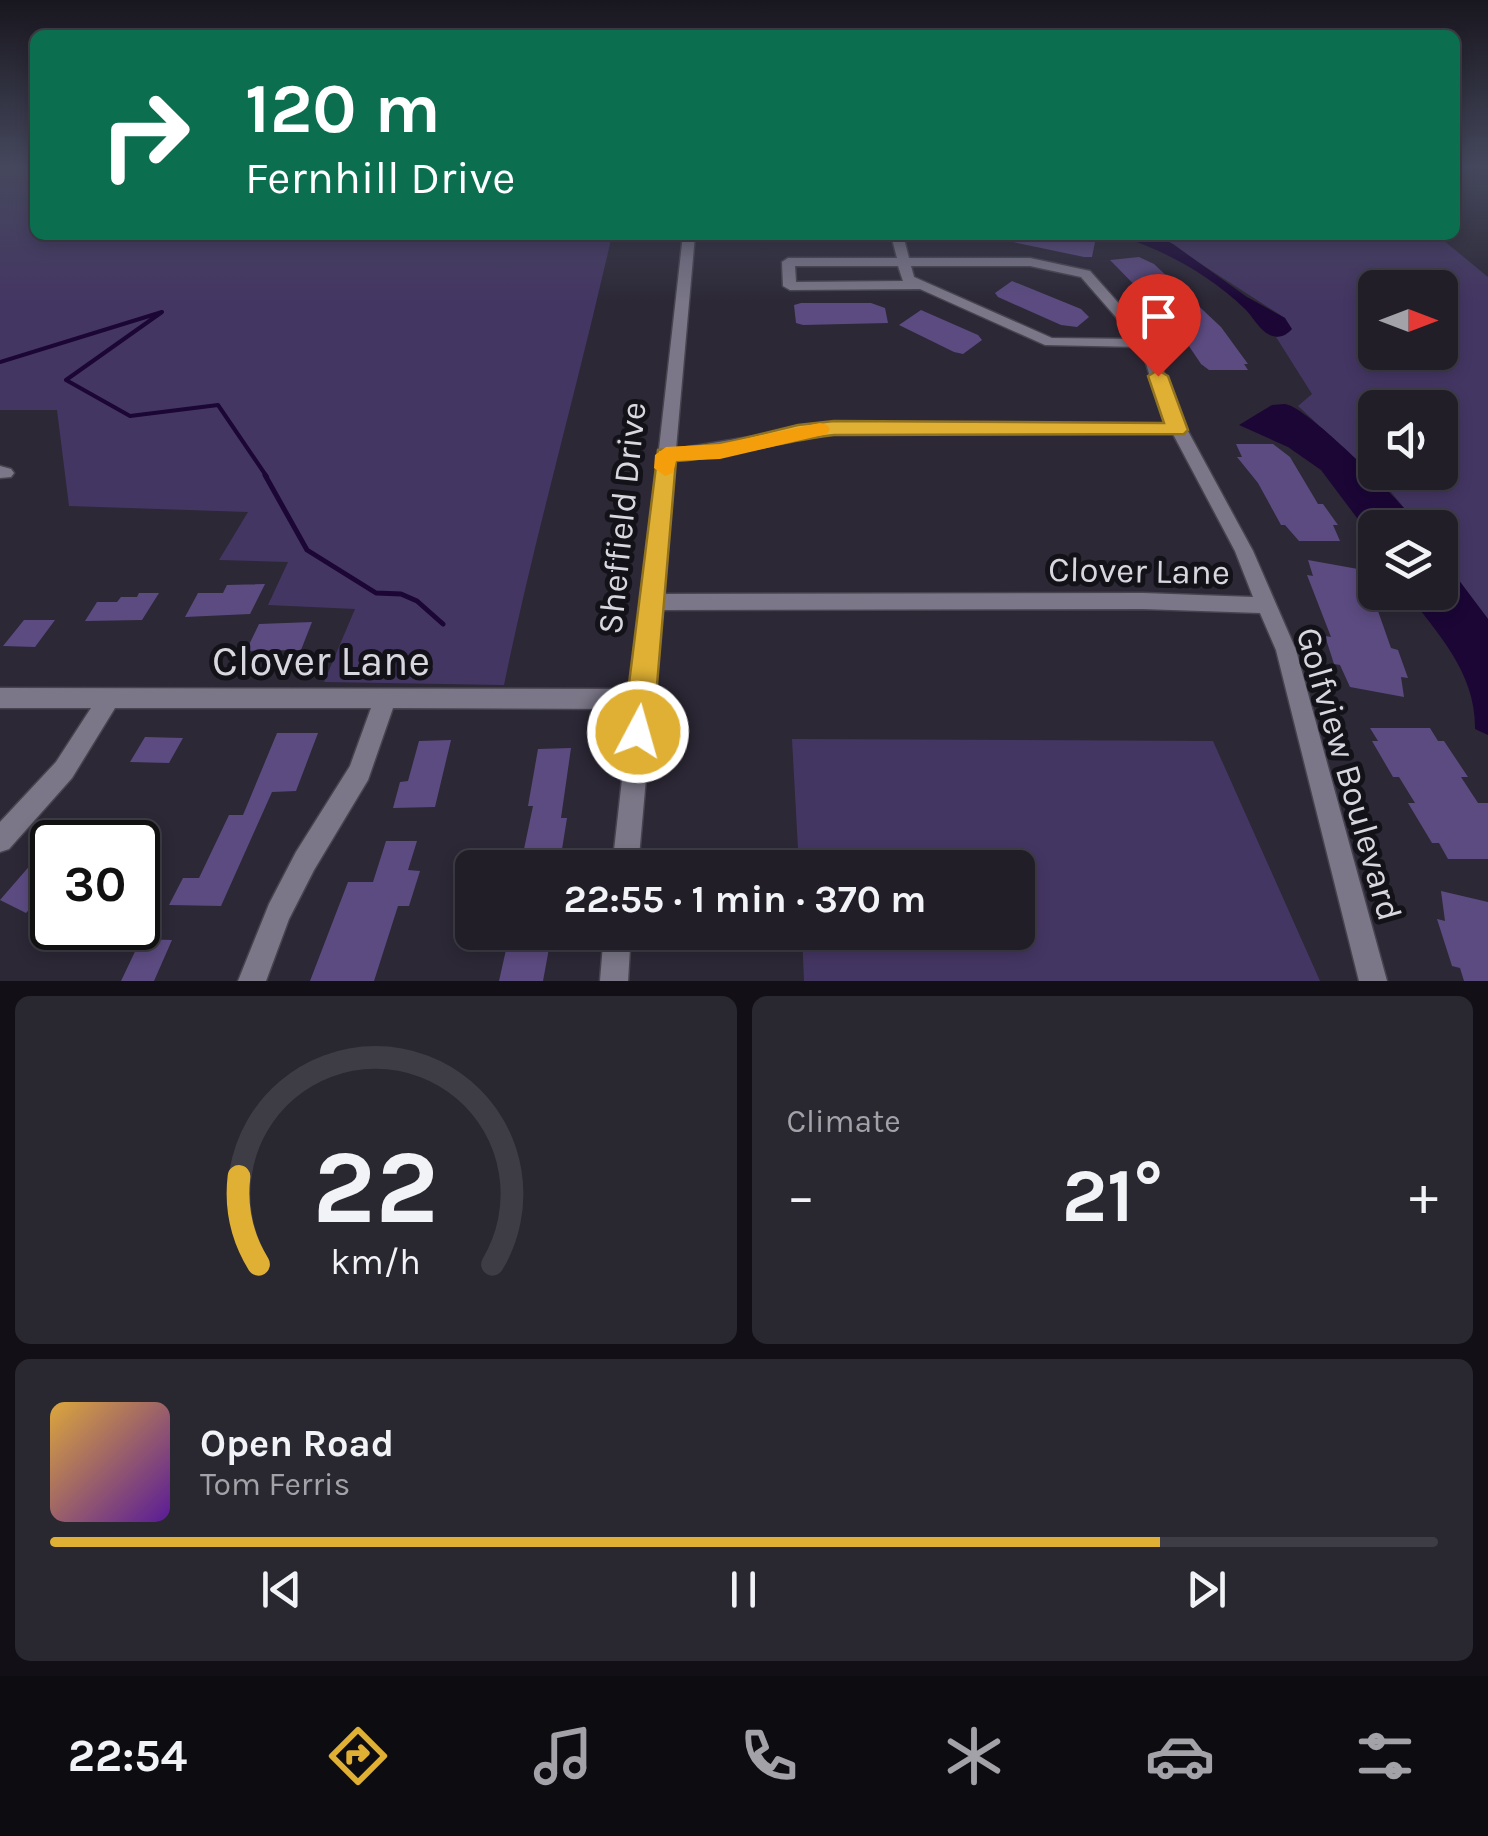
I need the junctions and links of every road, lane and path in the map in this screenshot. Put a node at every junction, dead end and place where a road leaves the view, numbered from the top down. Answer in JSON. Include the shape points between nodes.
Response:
{"nodes":[{"id":1,"x":688,"y":240,"type":"edge"},
{"id":2,"x":897,"y":240,"type":"edge"},
{"id":3,"x":903,"y":262,"type":"junction"},
{"id":4,"x":922,"y":285,"type":"junction"},
{"id":5,"x":1147,"y":343,"type":"junction"},
{"id":6,"x":1177,"y":430,"type":"junction"},
{"id":7,"x":666,"y":455,"type":"junction"},
{"id":8,"x":652,"y":602,"type":"junction"},
{"id":9,"x":1265,"y":605,"type":"junction"},
{"id":10,"x":110,"y":697,"type":"junction"},
{"id":11,"x":0,"y":698,"type":"edge"},
{"id":12,"x":641,"y":699,"type":"junction"},
{"id":13,"x":385,"y":700,"type":"junction"},
{"id":14,"x":0,"y":840,"type":"edge"},
{"id":15,"x":627,"y":850,"type":"edge"},
{"id":16,"x":617,"y":950,"type":"edge"},
{"id":17,"x":252,"y":981,"type":"edge"},
{"id":18,"x":614,"y":981,"type":"edge"},
{"id":19,"x":1373,"y":981,"type":"edge"}],
"edges":[{"from":1,"to":7,"type":"street","name":"Sheffield Drive"},
{"from":2,"to":3,"type":"street"},
{"from":3,"to":4,"type":"street","via":[[908,279]]},
{"from":3,"to":4,"type":"street","name":"Golfview Boulevard","via":[[788,262],[790,286]]},
{"from":3,"to":5,"type":"street","name":"Golfview Boulevard","via":[[1030,262],[1085,274]]},
{"from":4,"to":5,"type":"street","via":[[1050,342]]},
{"from":5,"to":6,"type":"street","name":"Golfview Boulevard"},
{"from":6,"to":7,"type":"street","via":[[834,428],[720,452]]},
{"from":6,"to":9,"type":"street","name":"Golfview Boulevard","via":[[1244,551]]},
{"from":7,"to":8,"type":"street","name":"Sheffield Drive"},
{"from":8,"to":9,"type":"street","name":"Clover Lane"},
{"from":8,"to":12,"type":"street","name":"Sheffield Drive"},
{"from":9,"to":19,"type":"street","name":"Golfview Boulevard","via":[[1291,665]]},
{"from":10,"to":11,"type":"street","name":"Clover Lane"},
{"from":10,"to":13,"type":"street","name":"Clover Lane"},
{"from":10,"to":14,"type":"street","via":[[64,770]]},
{"from":12,"to":13,"type":"street","name":"Clover Lane"},
{"from":12,"to":15,"type":"street","name":"Sheffield Drive"},
{"from":13,"to":17,"type":"street","via":[[360,772],[278,913]]},
{"from":16,"to":18,"type":"street"}]}
